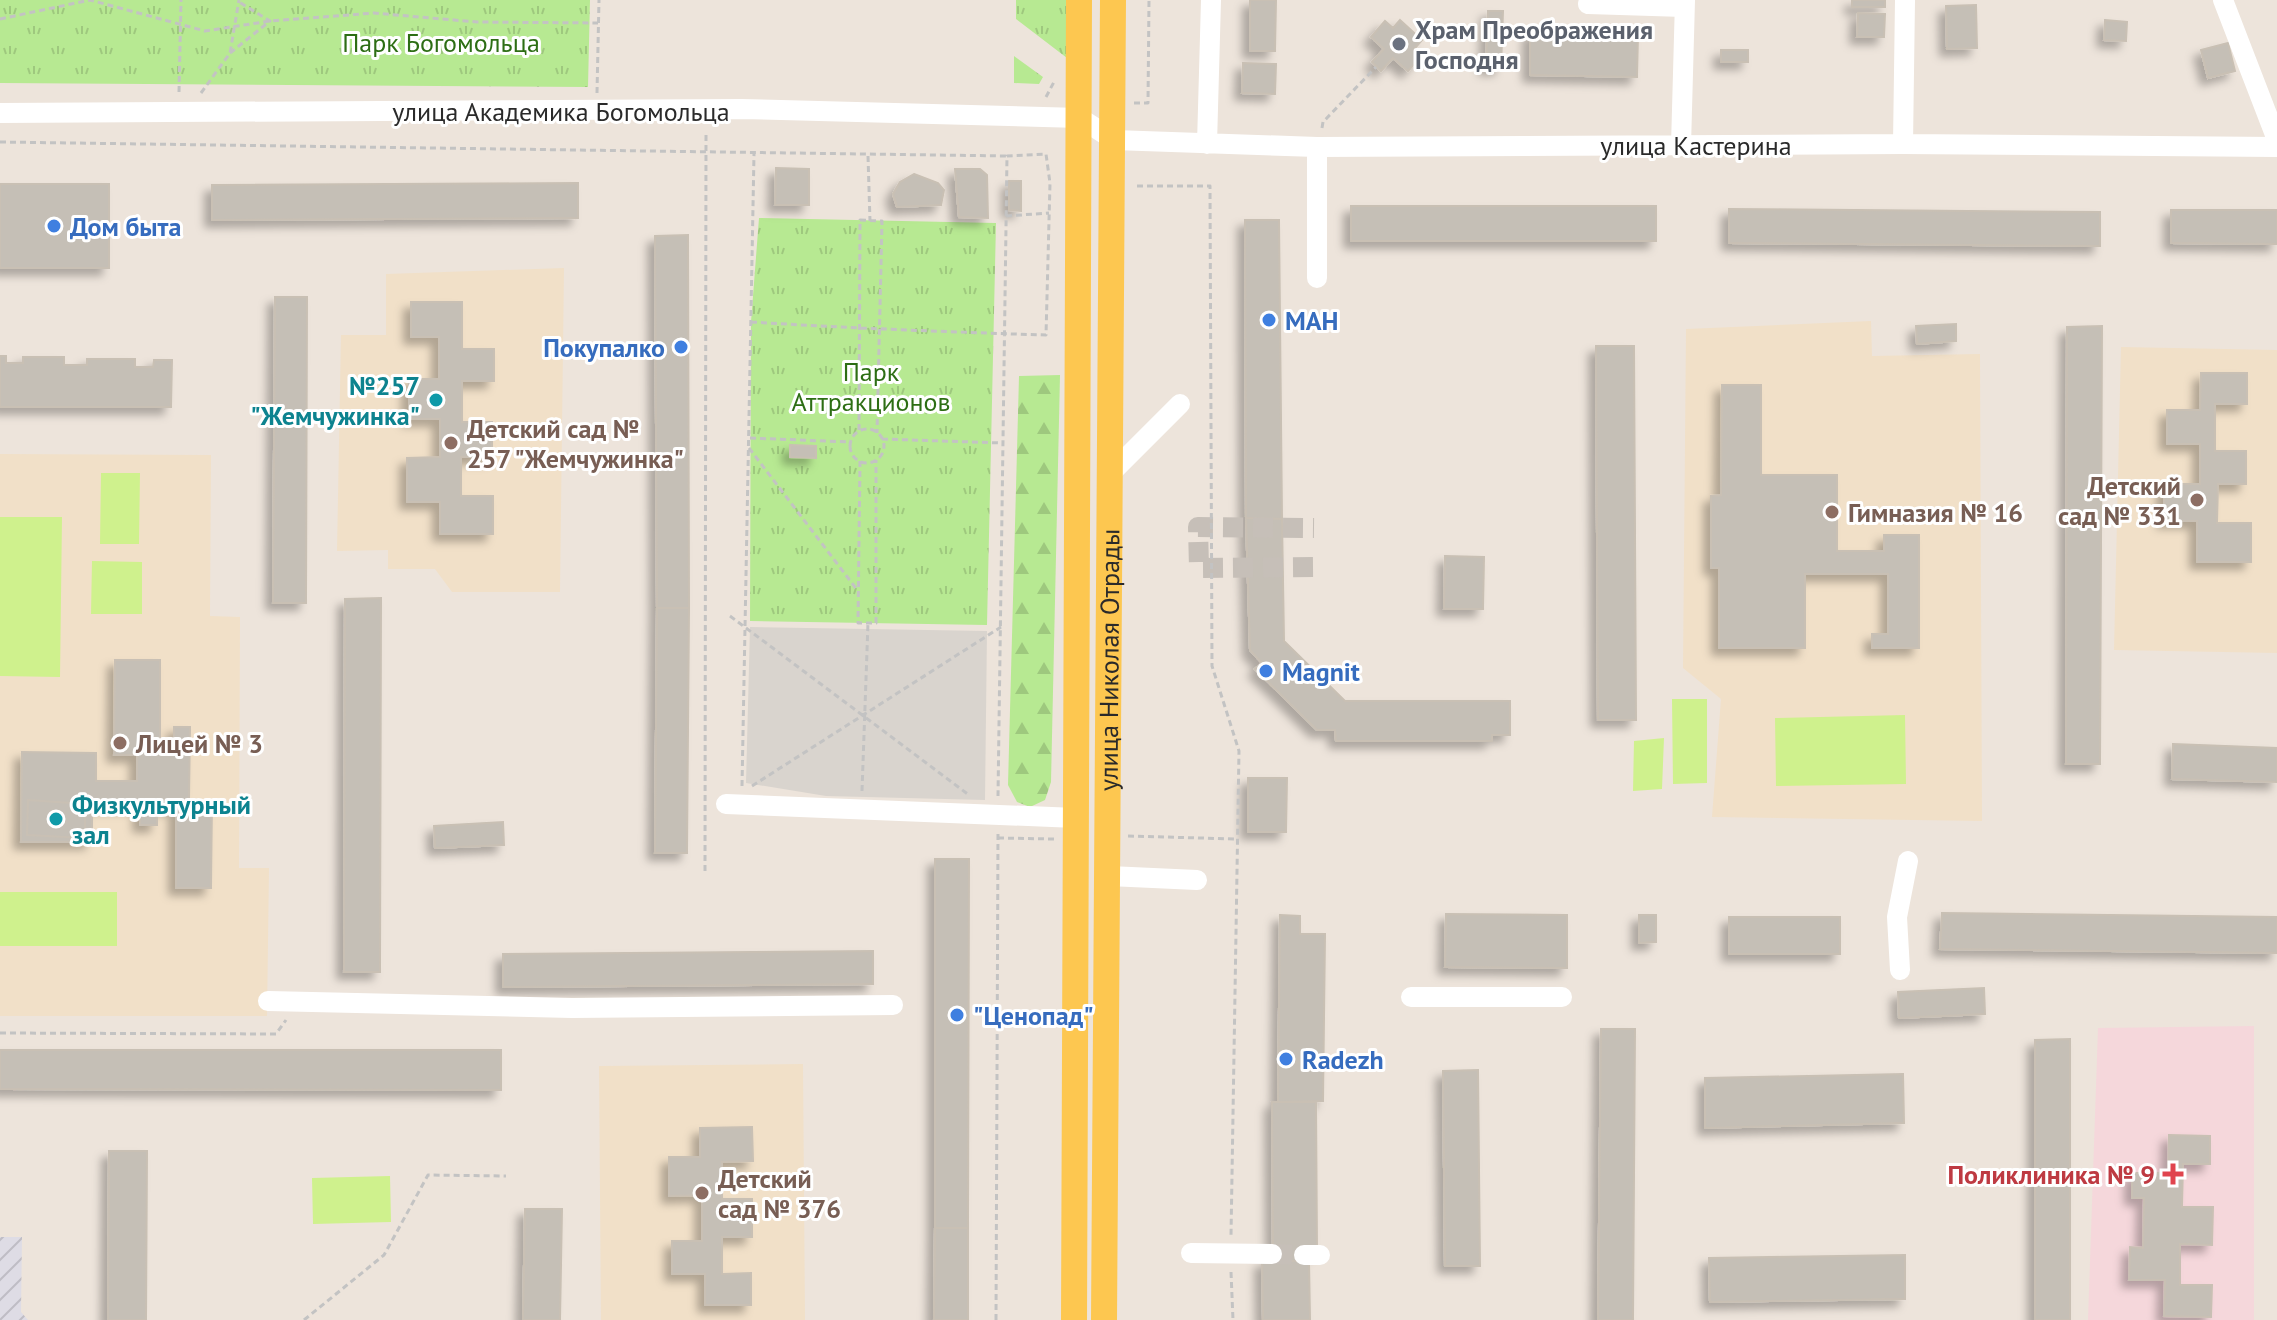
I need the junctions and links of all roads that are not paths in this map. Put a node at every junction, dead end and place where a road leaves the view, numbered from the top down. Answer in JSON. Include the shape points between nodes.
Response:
{"nodes":[{"id":1,"x":1079,"y":0,"type":"edge"},
{"id":2,"x":1113,"y":0,"type":"edge"},
{"id":3,"x":1211,"y":0,"type":"edge"},
{"id":4,"x":1589,"y":0,"type":"edge"},
{"id":5,"x":1905,"y":0,"type":"edge"},
{"id":6,"x":2223,"y":0,"type":"edge"},
{"id":7,"x":1684,"y":4,"type":"edge"},
{"id":8,"x":0,"y":113,"type":"edge"},
{"id":9,"x":1080,"y":118,"type":"junction"},
{"id":10,"x":1114,"y":140,"type":"junction"},
{"id":11,"x":2277,"y":140,"type":"edge"},
{"id":12,"x":1207,"y":144,"type":"junction"},
{"id":13,"x":1903,"y":144,"type":"junction"},
{"id":14,"x":1681,"y":146,"type":"junction"},
{"id":15,"x":1317,"y":147,"type":"junction"},
{"id":16,"x":2277,"y":147,"type":"edge"},
{"id":17,"x":1317,"y":278,"type":"dead end"},
{"id":18,"x":1180,"y":404,"type":"dead end"},
{"id":19,"x":1112,"y":472,"type":"junction"},
{"id":20,"x":726,"y":804,"type":"dead end"},
{"id":21,"x":1069,"y":829,"type":"junction"},
{"id":22,"x":1908,"y":861,"type":"dead end"},
{"id":23,"x":1109,"y":876,"type":"junction"},
{"id":24,"x":1197,"y":880,"type":"dead end"},
{"id":25,"x":1900,"y":970,"type":"dead end"},
{"id":26,"x":1411,"y":997,"type":"dead end"},
{"id":27,"x":1562,"y":997,"type":"dead end"},
{"id":28,"x":268,"y":1001,"type":"dead end"},
{"id":29,"x":893,"y":1005,"type":"dead end"},
{"id":30,"x":1191,"y":1253,"type":"dead end"},
{"id":31,"x":1272,"y":1254,"type":"tunnel mouth"},
{"id":32,"x":1074,"y":1320,"type":"edge"},
{"id":33,"x":1104,"y":1320,"type":"edge"}],
"edges":[{"from":1,"to":9,"type":"main road","name":"улица Николая Отрады"},
{"from":2,"to":10,"type":"main road","name":"улица Николая Отрады"},
{"from":3,"to":12,"type":"street"},
{"from":4,"to":7,"type":"street","via":[[1588,4]]},
{"from":5,"to":13,"type":"street"},
{"from":6,"to":11,"type":"street"},
{"from":7,"to":14,"type":"street"},
{"from":8,"to":9,"type":"street","name":"улица Академика Богомольца","via":[[741,109]]},
{"from":9,"to":10,"type":"street"},
{"from":9,"to":21,"type":"main road","name":"улица Николая Отрады"},
{"from":10,"to":12,"type":"street","name":"улица Кастерина"},
{"from":10,"to":19,"type":"main road","name":"улица Николая Отрады"},
{"from":12,"to":15,"type":"street","name":"улица Кастерина"},
{"from":13,"to":14,"type":"street","name":"улица Кастерина"},
{"from":13,"to":16,"type":"street","name":"улица Кастерина"},
{"from":14,"to":15,"type":"street","name":"улица Кастерина"},
{"from":15,"to":17,"type":"street"},
{"from":18,"to":19,"type":"street"},
{"from":19,"to":23,"type":"main road","name":"улица Николая Отрады"},
{"from":20,"to":21,"type":"street","via":[[998,817]]},
{"from":21,"to":32,"type":"main road","name":"улица Николая Отрады"},
{"from":22,"to":25,"type":"street","via":[[1897,917]]},
{"from":23,"to":24,"type":"street"},
{"from":23,"to":33,"type":"main road","name":"улица Николая Отрады"},
{"from":26,"to":27,"type":"street"},
{"from":28,"to":29,"type":"street","via":[[572,1008]]},
{"from":30,"to":31,"type":"street"}]}
